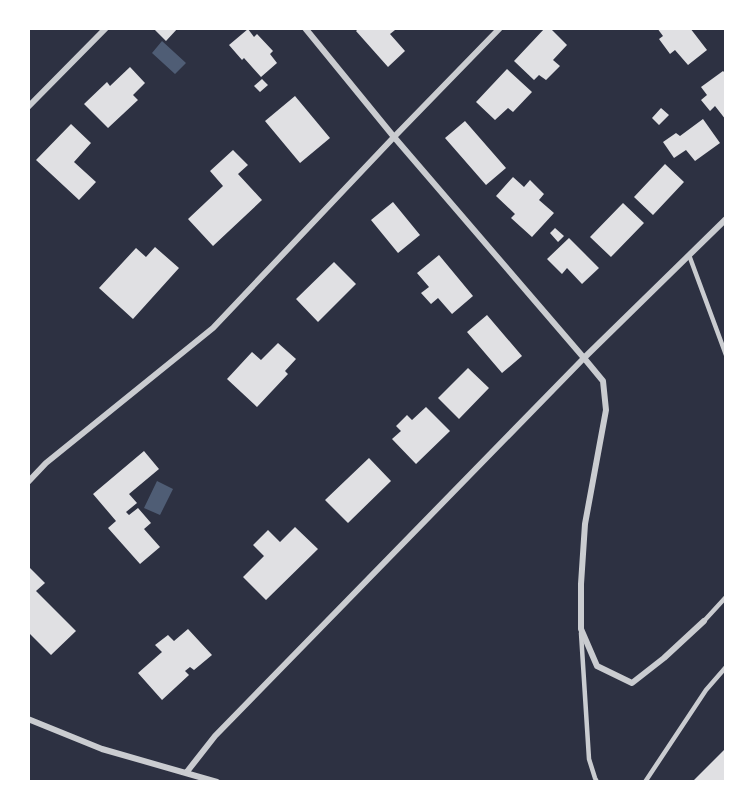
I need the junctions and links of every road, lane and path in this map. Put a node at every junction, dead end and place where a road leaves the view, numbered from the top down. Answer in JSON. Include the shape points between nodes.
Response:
{"nodes":[{"id":1,"x":106,"y":28,"type":"edge"},
{"id":2,"x":305,"y":28,"type":"edge"},
{"id":3,"x":500,"y":28,"type":"edge"},
{"id":4,"x":28,"y":107,"type":"edge"},
{"id":5,"x":394,"y":136,"type":"junction"},
{"id":6,"x":726,"y":219,"type":"edge"},
{"id":7,"x":689,"y":255,"type":"junction"},
{"id":8,"x":726,"y":355,"type":"edge"},
{"id":9,"x":584,"y":358,"type":"junction"},
{"id":10,"x":28,"y":482,"type":"edge"},
{"id":11,"x":726,"y":597,"type":"edge"},
{"id":12,"x":704,"y":621,"type":"joint"},
{"id":13,"x":581,"y":629,"type":"junction"},
{"id":14,"x":726,"y":667,"type":"edge"},
{"id":15,"x":28,"y":719,"type":"edge"},
{"id":16,"x":186,"y":773,"type":"junction"},
{"id":17,"x":217,"y":782,"type":"edge"},
{"id":18,"x":597,"y":782,"type":"edge"},
{"id":19,"x":645,"y":782,"type":"edge"}],
"edges":[{"from":1,"to":4,"type":"street"},
{"from":2,"to":5,"type":"street"},
{"from":3,"to":5,"type":"street"},
{"from":5,"to":9,"type":"street"},
{"from":5,"to":10,"type":"street","via":[[213,328],[46,463]]},
{"from":6,"to":7,"type":"street"},
{"from":7,"to":8,"type":"lane"},
{"from":7,"to":9,"type":"street"},
{"from":9,"to":13,"type":"street","via":[[603,381],[606,410],[585,524]]},
{"from":9,"to":16,"type":"street","via":[[215,736]]},
{"from":11,"to":12,"type":"lane"},
{"from":12,"to":13,"type":"street","via":[[632,683],[597,666]]},
{"from":13,"to":18,"type":"lane","via":[[589,759]]},
{"from":14,"to":19,"type":"lane","via":[[706,690]]},
{"from":15,"to":16,"type":"street","via":[[102,749]]},
{"from":16,"to":17,"type":"street"}]}
